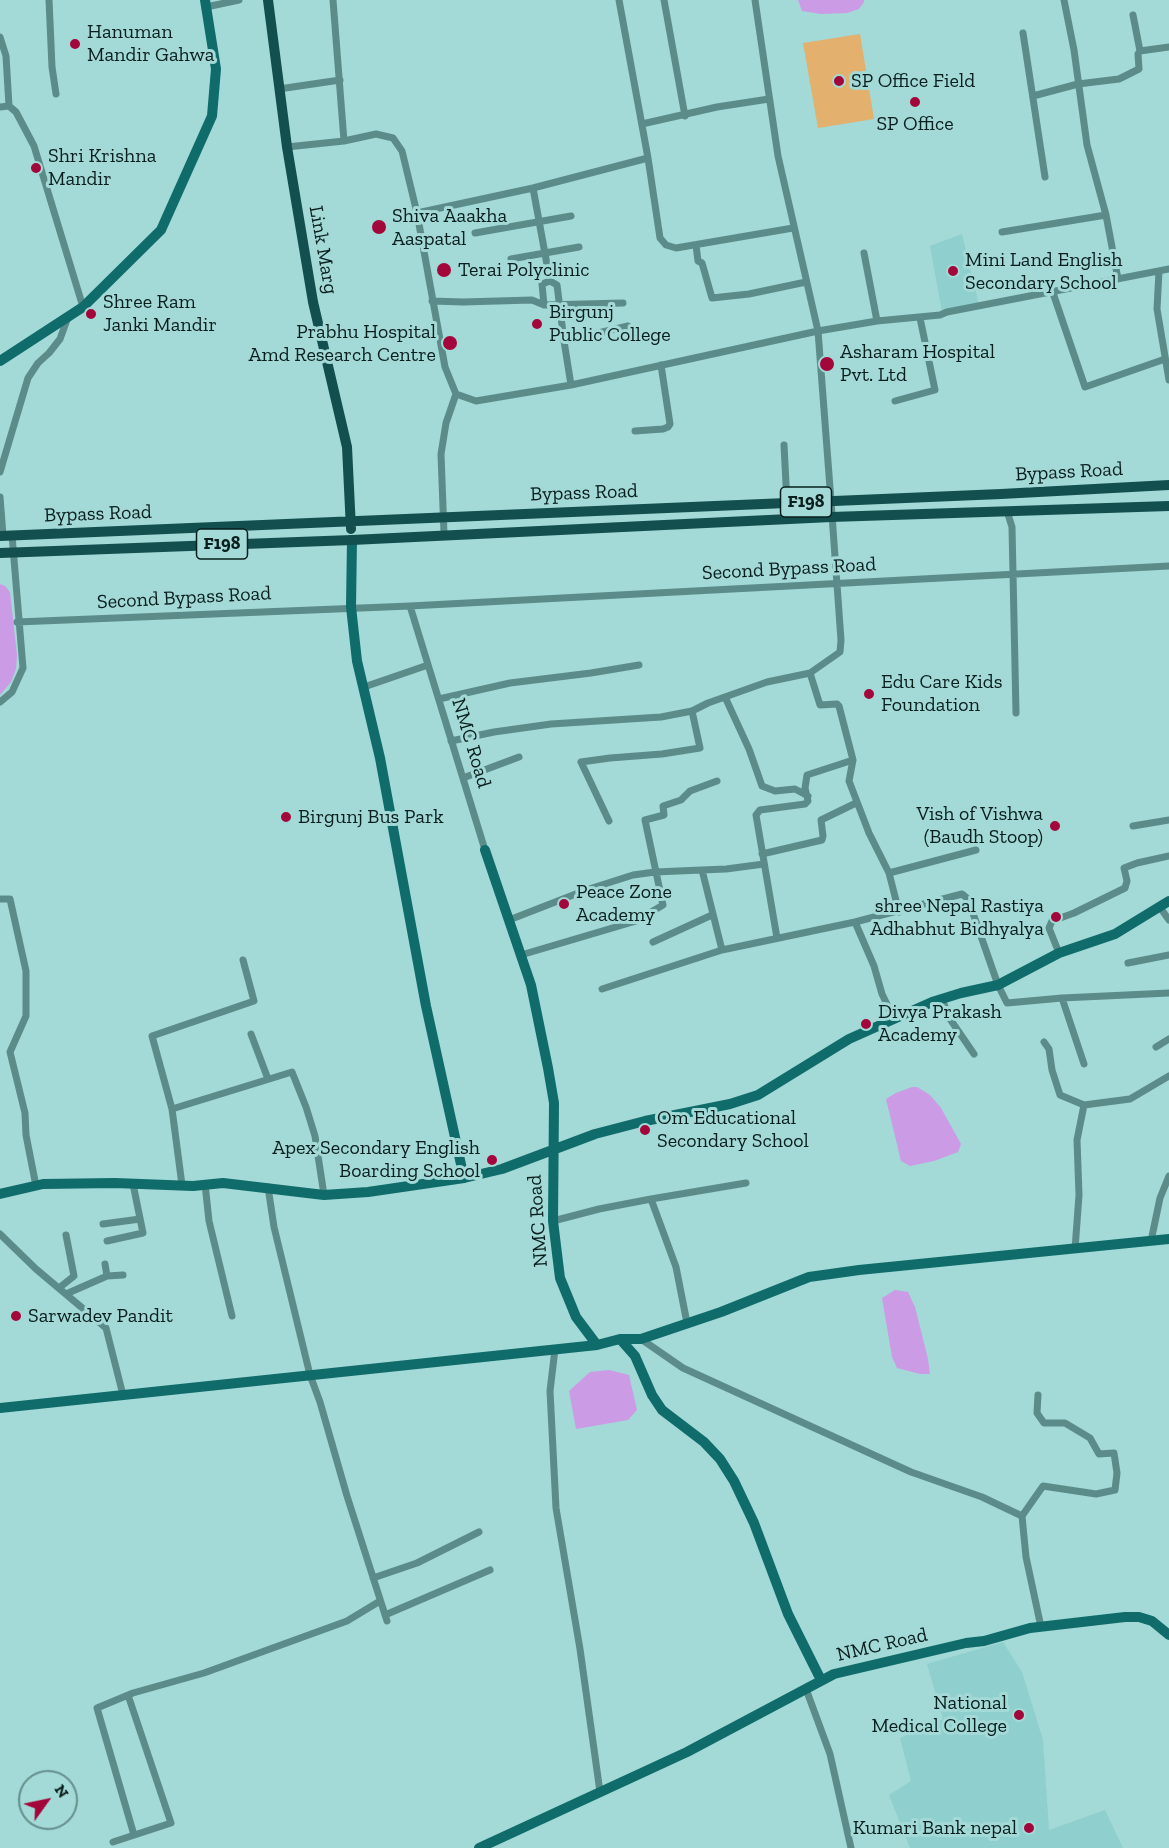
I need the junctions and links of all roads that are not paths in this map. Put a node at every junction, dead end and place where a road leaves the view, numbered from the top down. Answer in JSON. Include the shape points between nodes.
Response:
{"nodes":[{"id":1,"x":49,"y":0,"type":"edge"},
{"id":2,"x":238,"y":0,"type":"edge"},
{"id":3,"x":268,"y":0,"type":"edge"},
{"id":4,"x":333,"y":0,"type":"edge"},
{"id":5,"x":620,"y":0,"type":"edge"},
{"id":6,"x":664,"y":0,"type":"edge"},
{"id":7,"x":755,"y":0,"type":"edge"},
{"id":8,"x":1064,"y":0,"type":"edge"},
{"id":9,"x":206,"y":3,"type":"edge"},
{"id":10,"x":1133,"y":15,"type":"dead end"},
{"id":11,"x":1023,"y":33,"type":"dead end"},
{"id":12,"x":0,"y":37,"type":"edge"},
{"id":13,"x":1169,"y":46,"type":"edge"},
{"id":14,"x":1140,"y":51,"type":"junction"},
{"id":15,"x":339,"y":80,"type":"junction"},
{"id":16,"x":1078,"y":84,"type":"junction"},
{"id":17,"x":279,"y":89,"type":"junction"},
{"id":18,"x":56,"y":94,"type":"dead end"},
{"id":19,"x":1033,"y":96,"type":"junction"},
{"id":20,"x":769,"y":99,"type":"junction"},
{"id":21,"x":0,"y":106,"type":"edge"},
{"id":22,"x":9,"y":106,"type":"junction"},
{"id":23,"x":685,"y":116,"type":"junction"},
{"id":24,"x":642,"y":124,"type":"junction"},
{"id":25,"x":344,"y":141,"type":"junction"},
{"id":26,"x":287,"y":147,"type":"junction"},
{"id":27,"x":648,"y":158,"type":"junction"},
{"id":28,"x":1045,"y":177,"type":"dead end"},
{"id":29,"x":533,"y":188,"type":"junction"},
{"id":30,"x":417,"y":213,"type":"junction"},
{"id":31,"x":1106,"y":215,"type":"junction"},
{"id":32,"x":571,"y":216,"type":"dead end"},
{"id":33,"x":539,"y":221,"type":"junction"},
{"id":34,"x":793,"y":228,"type":"junction"},
{"id":35,"x":1002,"y":232,"type":"dead end"},
{"id":36,"x":475,"y":233,"type":"dead end"},
{"id":37,"x":696,"y":245,"type":"junction"},
{"id":38,"x":579,"y":247,"type":"dead end"},
{"id":39,"x":544,"y":252,"type":"junction"},
{"id":40,"x":864,"y":253,"type":"dead end"},
{"id":41,"x":511,"y":259,"type":"dead end"},
{"id":42,"x":1169,"y":269,"type":"edge"},
{"id":43,"x":1158,"y":271,"type":"junction"},
{"id":44,"x":1119,"y":279,"type":"junction"},
{"id":45,"x":550,"y":281,"type":"junction"},
{"id":46,"x":806,"y":282,"type":"junction"},
{"id":47,"x":1053,"y":293,"type":"junction"},
{"id":48,"x":432,"y":301,"type":"junction"},
{"id":49,"x":623,"y":303,"type":"dead end"},
{"id":50,"x":544,"y":305,"type":"junction"},
{"id":51,"x":558,"y":305,"type":"junction"},
{"id":52,"x":83,"y":307,"type":"junction"},
{"id":53,"x":68,"y":317,"type":"junction"},
{"id":54,"x":920,"y":318,"type":"junction"},
{"id":55,"x":877,"y":321,"type":"junction"},
{"id":56,"x":628,"y":326,"type":"dead end"},
{"id":57,"x":818,"y":331,"type":"junction"},
{"id":58,"x":564,"y":341,"type":"junction"},
{"id":59,"x":1165,"y":359,"type":"junction"},
{"id":60,"x":0,"y":360,"type":"edge"},
{"id":61,"x":661,"y":365,"type":"junction"},
{"id":62,"x":1168,"y":369,"type":"edge"},
{"id":63,"x":1169,"y":380,"type":"edge"},
{"id":64,"x":571,"y":385,"type":"junction"},
{"id":65,"x":456,"y":394,"type":"junction"},
{"id":66,"x":895,"y":400,"type":"dead end"},
{"id":67,"x":635,"y":431,"type":"dead end"},
{"id":68,"x":784,"y":445,"type":"dead end"},
{"id":69,"x":0,"y":472,"type":"edge"},
{"id":70,"x":1169,"y":485,"type":"edge"},
{"id":71,"x":0,"y":496,"type":"edge"},
{"id":72,"x":831,"y":501,"type":"junction"},
{"id":73,"x":787,"y":503,"type":"junction"},
{"id":74,"x":1169,"y":506,"type":"edge"},
{"id":75,"x":1007,"y":511,"type":"junction"},
{"id":76,"x":831,"y":517,"type":"junction"},
{"id":77,"x":443,"y":518,"type":"junction"},
{"id":78,"x":351,"y":522,"type":"junction"},
{"id":79,"x":444,"y":534,"type":"junction"},
{"id":80,"x":5,"y":535,"type":"edge"},
{"id":81,"x":352,"y":540,"type":"junction"},
{"id":82,"x":12,"y":552,"type":"junction"},
{"id":83,"x":0,"y":553,"type":"edge"},
{"id":84,"x":1169,"y":566,"type":"edge"},
{"id":85,"x":1013,"y":573,"type":"junction"},
{"id":86,"x":836,"y":583,"type":"junction"},
{"id":87,"x":410,"y":606,"type":"junction"},
{"id":88,"x":351,"y":607,"type":"junction"},
{"id":89,"x":18,"y":622,"type":"junction"},
{"id":90,"x":428,"y":665,"type":"junction"},
{"id":91,"x":639,"y":665,"type":"dead end"},
{"id":92,"x":810,"y":673,"type":"junction"},
{"id":93,"x":364,"y":687,"type":"junction"},
{"id":94,"x":725,"y":697,"type":"junction"},
{"id":95,"x":439,"y":699,"type":"junction"},
{"id":96,"x":0,"y":702,"type":"edge"},
{"id":97,"x":692,"y":711,"type":"junction"},
{"id":98,"x":1016,"y":713,"type":"dead end"},
{"id":99,"x":452,"y":741,"type":"junction"},
{"id":100,"x":519,"y":758,"type":"dead end"},
{"id":101,"x":853,"y":760,"type":"junction"},
{"id":102,"x":463,"y":778,"type":"junction"},
{"id":103,"x":717,"y":781,"type":"dead end"},
{"id":104,"x":808,"y":796,"type":"junction"},
{"id":105,"x":856,"y":803,"type":"junction"},
{"id":106,"x":1169,"y":820,"type":"edge"},
{"id":107,"x":609,"y":821,"type":"dead end"},
{"id":108,"x":1133,"y":826,"type":"dead end"},
{"id":109,"x":976,"y":849,"type":"dead end"},
{"id":110,"x":485,"y":850,"type":"joint"},
{"id":111,"x":762,"y":854,"type":"junction"},
{"id":112,"x":1169,"y":856,"type":"edge"},
{"id":113,"x":764,"y":864,"type":"junction"},
{"id":114,"x":702,"y":870,"type":"junction"},
{"id":115,"x":655,"y":872,"type":"junction"},
{"id":116,"x":889,"y":873,"type":"junction"},
{"id":117,"x":0,"y":899,"type":"edge"},
{"id":118,"x":1164,"y":904,"type":"edge"},
{"id":119,"x":899,"y":912,"type":"junction"},
{"id":120,"x":712,"y":915,"type":"junction"},
{"id":121,"x":509,"y":920,"type":"junction"},
{"id":122,"x":1169,"y":920,"type":"edge"},
{"id":123,"x":855,"y":922,"type":"junction"},
{"id":124,"x":777,"y":939,"type":"junction"},
{"id":125,"x":653,"y":942,"type":"dead end"},
{"id":126,"x":722,"y":950,"type":"junction"},
{"id":127,"x":1059,"y":953,"type":"junction"},
{"id":128,"x":521,"y":955,"type":"junction"},
{"id":129,"x":1169,"y":955,"type":"edge"},
{"id":130,"x":243,"y":960,"type":"dead end"},
{"id":131,"x":1128,"y":963,"type":"dead end"},
{"id":132,"x":998,"y":985,"type":"junction"},
{"id":133,"x":602,"y":989,"type":"dead end"},
{"id":134,"x":1169,"y":993,"type":"edge"},
{"id":135,"x":1062,"y":998,"type":"junction"},
{"id":136,"x":942,"y":999,"type":"junction"},
{"id":137,"x":894,"y":1019,"type":"junction"},
{"id":138,"x":251,"y":1034,"type":"dead end"},
{"id":139,"x":1169,"y":1039,"type":"edge"},
{"id":140,"x":1044,"y":1042,"type":"dead end"},
{"id":141,"x":1156,"y":1047,"type":"dead end"},
{"id":142,"x":974,"y":1054,"type":"dead end"},
{"id":143,"x":1084,"y":1064,"type":"dead end"},
{"id":144,"x":1169,"y":1076,"type":"edge"},
{"id":145,"x":268,"y":1079,"type":"junction"},
{"id":146,"x":1084,"y":1105,"type":"junction"},
{"id":147,"x":172,"y":1109,"type":"junction"},
{"id":148,"x":552,"y":1150,"type":"junction"},
{"id":149,"x":1169,"y":1176,"type":"edge"},
{"id":150,"x":464,"y":1178,"type":"junction"},
{"id":151,"x":746,"y":1183,"type":"dead end"},
{"id":152,"x":133,"y":1184,"type":"junction"},
{"id":153,"x":182,"y":1185,"type":"junction"},
{"id":154,"x":205,"y":1185,"type":"junction"},
{"id":155,"x":36,"y":1186,"type":"junction"},
{"id":156,"x":268,"y":1187,"type":"junction"},
{"id":157,"x":0,"y":1194,"type":"edge"},
{"id":158,"x":324,"y":1195,"type":"junction"},
{"id":159,"x":651,"y":1199,"type":"junction"},
{"id":160,"x":140,"y":1219,"type":"junction"},
{"id":161,"x":553,"y":1221,"type":"junction"},
{"id":162,"x":103,"y":1224,"type":"dead end"},
{"id":163,"x":0,"y":1234,"type":"edge"},
{"id":164,"x":66,"y":1235,"type":"dead end"},
{"id":165,"x":1169,"y":1239,"type":"edge"},
{"id":166,"x":107,"y":1241,"type":"dead end"},
{"id":167,"x":1151,"y":1241,"type":"junction"},
{"id":168,"x":1075,"y":1249,"type":"junction"},
{"id":169,"x":105,"y":1264,"type":"dead end"},
{"id":170,"x":123,"y":1275,"type":"dead end"},
{"id":171,"x":107,"y":1276,"type":"junction"},
{"id":172,"x":59,"y":1288,"type":"junction"},
{"id":173,"x":66,"y":1294,"type":"junction"},
{"id":174,"x":231,"y":1316,"type":"dead end"},
{"id":175,"x":687,"y":1323,"type":"junction"},
{"id":176,"x":620,"y":1339,"type":"junction"},
{"id":177,"x":640,"y":1339,"type":"junction"},
{"id":178,"x":597,"y":1345,"type":"junction"},
{"id":179,"x":555,"y":1349,"type":"junction"},
{"id":180,"x":310,"y":1375,"type":"junction"},
{"id":181,"x":123,"y":1395,"type":"junction"},
{"id":182,"x":1038,"y":1395,"type":"dead end"},
{"id":183,"x":0,"y":1408,"type":"edge"},
{"id":184,"x":1022,"y":1516,"type":"junction"},
{"id":185,"x":479,"y":1532,"type":"dead end"},
{"id":186,"x":490,"y":1570,"type":"dead end"},
{"id":187,"x":373,"y":1578,"type":"junction"},
{"id":188,"x":380,"y":1601,"type":"junction"},
{"id":189,"x":1041,"y":1627,"type":"junction"},
{"id":190,"x":1166,"y":1628,"type":"edge"},
{"id":191,"x":821,"y":1680,"type":"junction"},
{"id":192,"x":806,"y":1689,"type":"junction"},
{"id":193,"x":128,"y":1695,"type":"junction"},
{"id":194,"x":600,"y":1792,"type":"junction"},
{"id":195,"x":134,"y":1835,"type":"junction"},
{"id":196,"x":113,"y":1842,"type":"dead end"},
{"id":197,"x":479,"y":1848,"type":"edge"},
{"id":198,"x":851,"y":1848,"type":"edge"}],
"edges":[{"from":1,"to":18,"type":"street"},
{"from":2,"to":9,"type":"street"},
{"from":3,"to":17,"type":"main road","name":"Link Marg"},
{"from":4,"to":15,"type":"street"},
{"from":5,"to":24,"type":"street"},
{"from":6,"to":23,"type":"street"},
{"from":7,"to":20,"type":"street"},
{"from":8,"to":16,"type":"street"},
{"from":9,"to":52,"type":"street","via":[[216,69],[212,116],[161,230]]},
{"from":10,"to":14,"type":"street"},
{"from":11,"to":19,"type":"street"},
{"from":12,"to":22,"type":"street","via":[[6,56]]},
{"from":13,"to":14,"type":"street"},
{"from":14,"to":16,"type":"street","via":[[1139,69],[1119,79]]},
{"from":15,"to":17,"type":"street"},
{"from":15,"to":25,"type":"street"},
{"from":16,"to":19,"type":"street"},
{"from":16,"to":31,"type":"street","via":[[1087,145]]},
{"from":17,"to":26,"type":"main road","name":"Link Marg"},
{"from":19,"to":28,"type":"street"},
{"from":20,"to":23,"type":"street"},
{"from":20,"to":34,"type":"street"},
{"from":21,"to":22,"type":"street"},
{"from":22,"to":52,"type":"street","via":[[34,146]]},
{"from":23,"to":24,"type":"street"},
{"from":24,"to":27,"type":"street"},
{"from":25,"to":26,"type":"street"},
{"from":25,"to":30,"type":"street","via":[[376,134],[393,138],[402,151]]},
{"from":26,"to":78,"type":"main road","name":"Link Marg","via":[[313,302],[347,447]]},
{"from":27,"to":29,"type":"street"},
{"from":27,"to":37,"type":"street","via":[[660,238],[676,248]]},
{"from":29,"to":30,"type":"street"},
{"from":29,"to":33,"type":"street"},
{"from":30,"to":48,"type":"street"},
{"from":31,"to":35,"type":"street"},
{"from":31,"to":44,"type":"street"},
{"from":32,"to":33,"type":"street"},
{"from":33,"to":36,"type":"street"},
{"from":33,"to":39,"type":"street"},
{"from":34,"to":37,"type":"street"},
{"from":34,"to":46,"type":"street"},
{"from":37,"to":46,"type":"street","via":[[711,298]]},
{"from":38,"to":39,"type":"street"},
{"from":39,"to":41,"type":"street"},
{"from":39,"to":45,"type":"street"},
{"from":40,"to":55,"type":"street"},
{"from":42,"to":43,"type":"street"},
{"from":43,"to":44,"type":"street"},
{"from":43,"to":59,"type":"street","via":[[1157,309]]},
{"from":44,"to":47,"type":"street"},
{"from":45,"to":50,"type":"street","via":[[542,284]]},
{"from":45,"to":51,"type":"street","via":[[557,285]]},
{"from":46,"to":57,"type":"street"},
{"from":47,"to":54,"type":"street"},
{"from":47,"to":59,"type":"street","via":[[1085,387]]},
{"from":48,"to":50,"type":"street","via":[[532,300]]},
{"from":48,"to":65,"type":"street","via":[[445,367]]},
{"from":49,"to":51,"type":"street"},
{"from":50,"to":51,"type":"street"},
{"from":51,"to":58,"type":"street"},
{"from":52,"to":53,"type":"street"},
{"from":53,"to":60,"type":"street"},
{"from":53,"to":69,"type":"street","via":[[60,339],[28,378]]},
{"from":54,"to":55,"type":"street"},
{"from":54,"to":66,"type":"street","via":[[935,390]]},
{"from":55,"to":57,"type":"street"},
{"from":56,"to":58,"type":"street"},
{"from":57,"to":61,"type":"street"},
{"from":57,"to":72,"type":"street"},
{"from":58,"to":64,"type":"street"},
{"from":59,"to":62,"type":"street"},
{"from":61,"to":64,"type":"street"},
{"from":61,"to":67,"type":"street","via":[[670,424],[663,429]]},
{"from":62,"to":63,"type":"street"},
{"from":64,"to":65,"type":"street","via":[[476,401]]},
{"from":65,"to":77,"type":"street","via":[[441,453]]},
{"from":68,"to":73,"type":"street"},
{"from":70,"to":72,"type":"main road","name":"Bypass Road","number":"F198"},
{"from":71,"to":80,"type":"street"},
{"from":72,"to":73,"type":"main road","name":"Bypass Road","number":"F198"},
{"from":72,"to":76,"type":"street"},
{"from":73,"to":77,"type":"main road","name":"Bypass Road","number":"F198"},
{"from":74,"to":75,"type":"main road","name":"Bypass Road","number":"F198"},
{"from":75,"to":76,"type":"main road","name":"Bypass Road","number":"F198"},
{"from":75,"to":85,"type":"street","via":[[1012,527]]},
{"from":76,"to":79,"type":"main road","name":"Bypass Road","number":"F198"},
{"from":76,"to":86,"type":"street"},
{"from":77,"to":78,"type":"main road","name":"Bypass Road","number":"F198"},
{"from":77,"to":79,"type":"street"},
{"from":78,"to":80,"type":"main road","name":"Bypass Road","number":"F198"},
{"from":78,"to":81,"type":"main road","name":"Link Marg"},
{"from":79,"to":81,"type":"main road","name":"Bypass Road","number":"F198"},
{"from":80,"to":82,"type":"street"},
{"from":81,"to":82,"type":"main road","name":"Bypass Road","number":"F198"},
{"from":81,"to":88,"type":"street"},
{"from":82,"to":83,"type":"main road","name":"Bypass Road","number":"F198"},
{"from":82,"to":89,"type":"street"},
{"from":84,"to":85,"type":"street","name":"Second Bypass Road"},
{"from":85,"to":86,"type":"street","name":"Second Bypass Road"},
{"from":85,"to":98,"type":"street"},
{"from":86,"to":87,"type":"street","name":"Second Bypass Road"},
{"from":86,"to":92,"type":"street","via":[[840,652]]},
{"from":87,"to":88,"type":"street","name":"Second Bypass Road"},
{"from":87,"to":90,"type":"street","name":"NMC Road"},
{"from":88,"to":89,"type":"street","name":"Second Bypass Road"},
{"from":88,"to":93,"type":"street"},
{"from":89,"to":96,"type":"street","via":[[22,668],[12,692]]},
{"from":90,"to":93,"type":"street"},
{"from":90,"to":95,"type":"street","name":"NMC Road"},
{"from":91,"to":95,"type":"street","via":[[510,683]]},
{"from":92,"to":94,"type":"street","via":[[767,682]]},
{"from":92,"to":101,"type":"street","via":[[820,705],[839,706]]},
{"from":93,"to":150,"type":"street"},
{"from":94,"to":97,"type":"street"},
{"from":94,"to":104,"type":"street","via":[[762,786],[775,791],[795,789]]},
{"from":95,"to":99,"type":"street","name":"NMC Road"},
{"from":97,"to":99,"type":"street","via":[[661,717],[551,723]]},
{"from":97,"to":107,"type":"street","via":[[700,748],[581,762]]},
{"from":99,"to":102,"type":"street","name":"NMC Road"},
{"from":100,"to":102,"type":"street"},
{"from":101,"to":104,"type":"street","via":[[807,775]]},
{"from":101,"to":105,"type":"street","via":[[849,781]]},
{"from":102,"to":110,"type":"street","name":"NMC Road"},
{"from":103,"to":115,"type":"street","via":[[663,806],[664,815],[645,820]]},
{"from":104,"to":111,"type":"street","via":[[805,804],[757,812]]},
{"from":105,"to":111,"type":"street","via":[[821,820],[822,840]]},
{"from":105,"to":116,"type":"street"},
{"from":106,"to":108,"type":"street"},
{"from":109,"to":116,"type":"street"},
{"from":110,"to":121,"type":"street","name":"NMC Road"},
{"from":111,"to":113,"type":"street"},
{"from":112,"to":127,"type":"street","via":[[1124,868],[1125,888],[1052,921],[1049,928]]},
{"from":113,"to":114,"type":"street"},
{"from":113,"to":124,"type":"street"},
{"from":114,"to":115,"type":"street"},
{"from":114,"to":120,"type":"street"},
{"from":115,"to":121,"type":"street","via":[[586,890]]},
{"from":115,"to":128,"type":"street","via":[[663,905],[636,921]]},
{"from":116,"to":119,"type":"street"},
{"from":117,"to":155,"type":"street","via":[[10,899],[26,971],[26,1016],[10,1052],[25,1113]]},
{"from":118,"to":122,"type":"street"},
{"from":118,"to":127,"type":"street","via":[[1115,934]]},
{"from":119,"to":123,"type":"street"},
{"from":119,"to":132,"type":"street","via":[[962,894]]},
{"from":120,"to":125,"type":"street"},
{"from":120,"to":126,"type":"street"},
{"from":121,"to":128,"type":"street","name":"NMC Road"},
{"from":123,"to":124,"type":"street"},
{"from":123,"to":137,"type":"street"},
{"from":124,"to":126,"type":"street"},
{"from":126,"to":133,"type":"street"},
{"from":127,"to":132,"type":"street"},
{"from":128,"to":148,"type":"street","name":"NMC Road","via":[[531,985],[554,1103]]},
{"from":129,"to":131,"type":"street"},
{"from":130,"to":147,"type":"street","via":[[254,1001],[152,1036]]},
{"from":132,"to":135,"type":"street","via":[[1007,1003]]},
{"from":132,"to":136,"type":"street"},
{"from":134,"to":135,"type":"street"},
{"from":135,"to":143,"type":"street"},
{"from":136,"to":137,"type":"street"},
{"from":136,"to":142,"type":"street","via":[[950,1019]]},
{"from":137,"to":148,"type":"street","via":[[849,1039],[758,1095],[595,1134]]},
{"from":138,"to":145,"type":"street"},
{"from":139,"to":141,"type":"street"},
{"from":140,"to":146,"type":"street","via":[[1060,1095]]},
{"from":144,"to":146,"type":"street","via":[[1130,1099]]},
{"from":145,"to":147,"type":"street"},
{"from":145,"to":158,"type":"street","via":[[292,1072],[315,1136]]},
{"from":146,"to":168,"type":"street","via":[[1077,1140],[1079,1195]]},
{"from":147,"to":153,"type":"street"},
{"from":148,"to":150,"type":"street"},
{"from":148,"to":161,"type":"street","name":"NMC Road"},
{"from":149,"to":167,"type":"street"},
{"from":150,"to":158,"type":"street"},
{"from":151,"to":159,"type":"street"},
{"from":152,"to":153,"type":"street"},
{"from":152,"to":155,"type":"street"},
{"from":152,"to":160,"type":"street"},
{"from":153,"to":154,"type":"street"},
{"from":154,"to":156,"type":"street"},
{"from":154,"to":174,"type":"street","via":[[209,1221]]},
{"from":155,"to":157,"type":"street"},
{"from":156,"to":158,"type":"street"},
{"from":156,"to":180,"type":"street"},
{"from":159,"to":161,"type":"street"},
{"from":159,"to":175,"type":"street","via":[[676,1267]]},
{"from":160,"to":162,"type":"street"},
{"from":160,"to":166,"type":"street","via":[[143,1233]]},
{"from":161,"to":178,"type":"street","name":"NMC Road","via":[[560,1278],[576,1317]]},
{"from":163,"to":172,"type":"street"},
{"from":164,"to":172,"type":"street","via":[[74,1276]]},
{"from":165,"to":167,"type":"street"},
{"from":167,"to":168,"type":"street"},
{"from":168,"to":175,"type":"street","via":[[808,1277]]},
{"from":169,"to":171,"type":"street"},
{"from":170,"to":171,"type":"street"},
{"from":171,"to":173,"type":"street"},
{"from":172,"to":173,"type":"street"},
{"from":173,"to":181,"type":"street","via":[[106,1328]]},
{"from":175,"to":177,"type":"street"},
{"from":176,"to":177,"type":"street"},
{"from":176,"to":178,"type":"street"},
{"from":176,"to":191,"type":"street","name":"NMC Road","via":[[635,1356],[662,1410],[704,1442],[734,1481],[788,1614]]},
{"from":177,"to":184,"type":"street","via":[[682,1368],[911,1472]]},
{"from":178,"to":179,"type":"street"},
{"from":179,"to":180,"type":"street"},
{"from":179,"to":194,"type":"street","via":[[550,1391],[556,1508]]},
{"from":180,"to":181,"type":"street"},
{"from":180,"to":187,"type":"street"},
{"from":181,"to":183,"type":"street"},
{"from":182,"to":184,"type":"street","via":[[1037,1413],[1044,1423],[1065,1423],[1090,1438],[1099,1454],[1114,1453],[1115,1490],[1096,1494],[1043,1486]]},
{"from":184,"to":189,"type":"street"},
{"from":185,"to":187,"type":"street","via":[[417,1563]]},
{"from":186,"to":188,"type":"street","via":[[386,1618]]},
{"from":187,"to":188,"type":"street"},
{"from":188,"to":193,"type":"street","via":[[347,1622],[204,1673]]},
{"from":189,"to":190,"type":"street","name":"NMC Road","via":[[1139,1617]]},
{"from":189,"to":191,"type":"street","name":"NMC Road"},
{"from":191,"to":192,"type":"street"},
{"from":192,"to":194,"type":"street","via":[[687,1752]]},
{"from":192,"to":198,"type":"street","via":[[830,1754]]},
{"from":193,"to":195,"type":"street","via":[[97,1708]]},
{"from":193,"to":195,"type":"street","via":[[171,1823]]},
{"from":194,"to":197,"type":"street"},
{"from":195,"to":196,"type":"street"}]}
